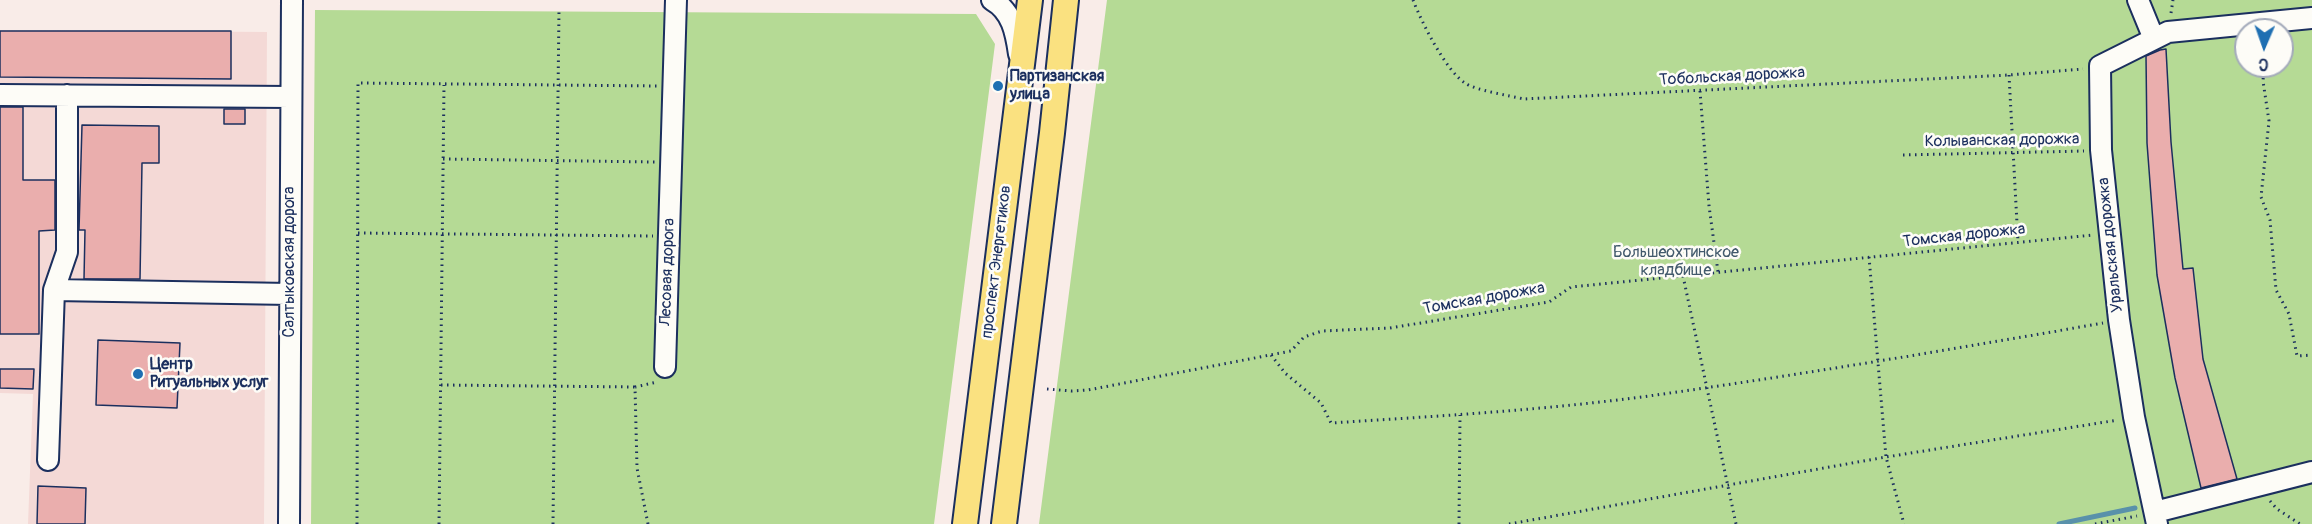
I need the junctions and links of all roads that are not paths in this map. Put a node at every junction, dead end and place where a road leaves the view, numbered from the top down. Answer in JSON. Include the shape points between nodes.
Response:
{"nodes":[{"id":1,"x":292,"y":0,"type":"edge"},
{"id":2,"x":676,"y":0,"type":"edge"},
{"id":3,"x":992,"y":0,"type":"edge"},
{"id":4,"x":1030,"y":0,"type":"edge"},
{"id":5,"x":1066,"y":0,"type":"edge"},
{"id":6,"x":1076,"y":0,"type":"edge"},
{"id":7,"x":2138,"y":0,"type":"edge"},
{"id":8,"x":2312,"y":18,"type":"edge"},
{"id":9,"x":2161,"y":36,"type":"junction"},
{"id":10,"x":1061,"y":55,"type":"junction"},
{"id":11,"x":1021,"y":64,"type":"junction"},
{"id":12,"x":0,"y":95,"type":"edge"},
{"id":13,"x":67,"y":95,"type":"junction"},
{"id":14,"x":291,"y":97,"type":"junction"},
{"id":15,"x":54,"y":290,"type":"junction"},
{"id":16,"x":290,"y":294,"type":"junction"},
{"id":17,"x":665,"y":367,"type":"road end"},
{"id":18,"x":48,"y":460,"type":"dead end"},
{"id":19,"x":2312,"y":472,"type":"edge"},
{"id":20,"x":2156,"y":518,"type":"edge"},
{"id":21,"x":289,"y":524,"type":"edge"},
{"id":22,"x":965,"y":524,"type":"edge"},
{"id":23,"x":1004,"y":524,"type":"edge"}],
"edges":[{"from":1,"to":14,"type":"street","name":"Салтыковская дорога"},
{"from":2,"to":17,"type":"street","name":"Лесовая дорога"},
{"from":3,"to":11,"type":"street","via":[[1000,4],[1011,20]]},
{"from":4,"to":11,"type":"main road","name":"проспект Энергетиков"},
{"from":5,"to":10,"type":"main road"},
{"from":6,"to":10,"type":"main road","via":[[1072,36]]},
{"from":7,"to":9,"type":"street"},
{"from":8,"to":9,"type":"street"},
{"from":9,"to":20,"type":"street","name":"Уральская дорожка","via":[[2100,66],[2101,150],[2119,320],[2134,417]]},
{"from":10,"to":23,"type":"main road"},
{"from":11,"to":22,"type":"main road","name":"проспект Энергетиков"},
{"from":12,"to":13,"type":"street"},
{"from":13,"to":14,"type":"street"},
{"from":13,"to":15,"type":"street","via":[[67,252]]},
{"from":14,"to":16,"type":"street","name":"Салтыковская дорога"},
{"from":15,"to":16,"type":"street"},
{"from":15,"to":18,"type":"street"},
{"from":16,"to":21,"type":"street","name":"Салтыковская дорога"},
{"from":19,"to":20,"type":"street"}]}
